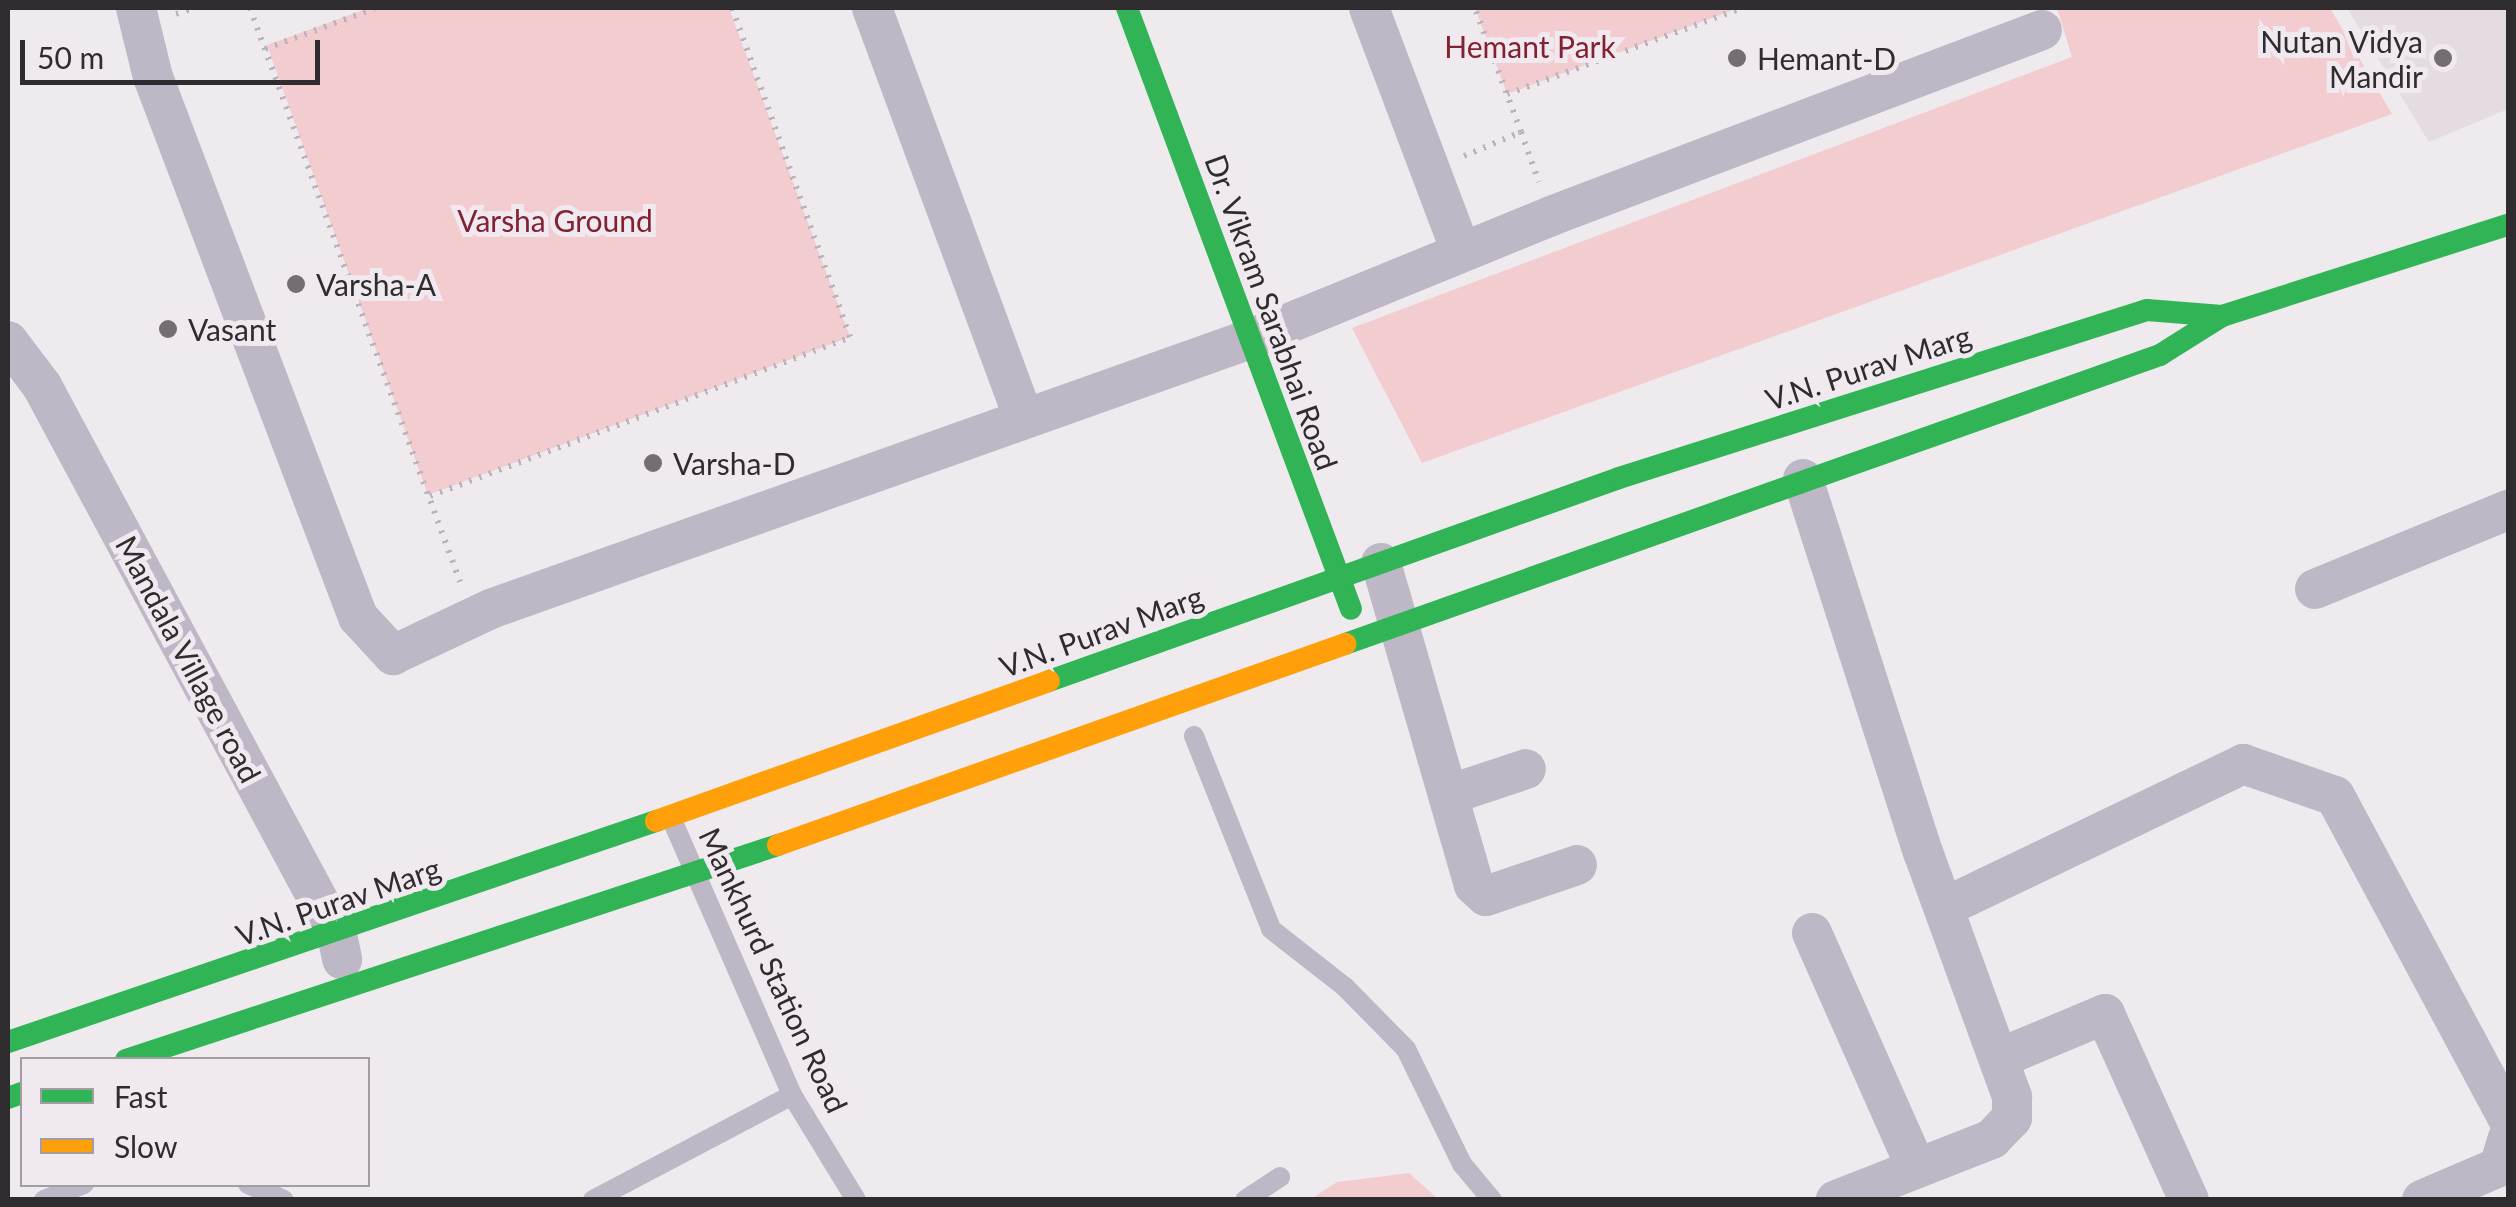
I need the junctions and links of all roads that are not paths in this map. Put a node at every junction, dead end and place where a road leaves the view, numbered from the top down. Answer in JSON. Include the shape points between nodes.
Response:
{"nodes":[{"id":1,"x":136,"y":8,"type":"edge"},
{"id":2,"x":872,"y":8,"type":"edge"},
{"id":3,"x":1126,"y":8,"type":"edge"},
{"id":4,"x":1369,"y":8,"type":"edge"},
{"id":5,"x":2042,"y":30,"type":"dead end"},
{"id":6,"x":2508,"y":225,"type":"edge"},
{"id":7,"x":1461,"y":252,"type":"junction"},
{"id":8,"x":2147,"y":310,"type":"junction"},
{"id":9,"x":2222,"y":316,"type":"junction"},
{"id":10,"x":1250,"y":339,"type":"junction"},
{"id":11,"x":8,"y":341,"type":"edge"},
{"id":12,"x":2160,"y":355,"type":"junction"},
{"id":13,"x":1024,"y":418,"type":"junction"},
{"id":14,"x":1802,"y":479,"type":"junction"},
{"id":15,"x":2508,"y":510,"type":"edge"},
{"id":16,"x":1381,"y":563,"type":"junction"},
{"id":17,"x":1340,"y":578,"type":"junction"},
{"id":18,"x":2315,"y":589,"type":"dead end"},
{"id":19,"x":1380,"y":630,"type":"junction"},
{"id":20,"x":1194,"y":736,"type":"dead end"},
{"id":21,"x":1526,"y":768,"type":"dead end"},
{"id":22,"x":1448,"y":795,"type":"junction"},
{"id":23,"x":670,"y":816,"type":"junction"},
{"id":24,"x":1577,"y":865,"type":"dead end"},
{"id":25,"x":695,"y":874,"type":"junction"},
{"id":26,"x":1945,"y":908,"type":"junction"},
{"id":27,"x":1812,"y":933,"type":"dead end"},
{"id":28,"x":337,"y":935,"type":"junction"},
{"id":29,"x":347,"y":988,"type":"junction"},
{"id":30,"x":8,"y":1042,"type":"edge"},
{"id":31,"x":135,"y":1057,"type":"edge"},
{"id":32,"x":2000,"y":1058,"type":"junction"},
{"id":33,"x":792,"y":1095,"type":"junction"},
{"id":34,"x":2508,"y":1118,"type":"edge"},
{"id":35,"x":2508,"y":1138,"type":"edge"},
{"id":36,"x":1916,"y":1168,"type":"junction"},
{"id":37,"x":1280,"y":1177,"type":"dead end"},
{"id":38,"x":76,"y":1187,"type":"edge"},
{"id":39,"x":255,"y":1187,"type":"edge"},
{"id":40,"x":44,"y":1200,"type":"edge"},
{"id":41,"x":284,"y":1200,"type":"edge"},
{"id":42,"x":593,"y":1200,"type":"edge"},
{"id":43,"x":856,"y":1200,"type":"edge"},
{"id":44,"x":1245,"y":1200,"type":"edge"},
{"id":45,"x":1492,"y":1200,"type":"edge"},
{"id":46,"x":1836,"y":1200,"type":"edge"},
{"id":47,"x":2189,"y":1200,"type":"edge"},
{"id":48,"x":2422,"y":1200,"type":"edge"}],
"edges":[{"from":1,"to":13,"type":"street","via":[[153,77],[358,617],[393,655],[493,608]]},
{"from":2,"to":13,"type":"street"},
{"from":3,"to":10,"type":"street","name":"Dr. Vikram Sarabhai Road"},
{"from":4,"to":7,"type":"street"},
{"from":5,"to":7,"type":"street"},
{"from":6,"to":9,"type":"street","name":"V.N. Purav Marg"},
{"from":7,"to":10,"type":"street"},
{"from":8,"to":9,"type":"street","name":"V.N. Purav Marg"},
{"from":8,"to":12,"type":"street"},
{"from":8,"to":16,"type":"street","name":"V.N. Purav Marg","via":[[1619,478]]},
{"from":9,"to":12,"type":"street","name":"V.N. Purav Marg"},
{"from":10,"to":13,"type":"street"},
{"from":10,"to":17,"type":"street","name":"Dr. Vikram Sarabhai Road"},
{"from":11,"to":28,"type":"street","name":"Mandala Village road","via":[[42,386]]},
{"from":12,"to":14,"type":"street","name":"V.N. Purav Marg"},
{"from":14,"to":19,"type":"street","name":"V.N. Purav Marg"},
{"from":14,"to":26,"type":"street"},
{"from":15,"to":18,"type":"street"},
{"from":16,"to":17,"type":"street","name":"V.N. Purav Marg"},
{"from":16,"to":19,"type":"street"},
{"from":17,"to":19,"type":"street","name":"Dr. Vikram Sarabhai Road"},
{"from":17,"to":23,"type":"street","name":"V.N. Purav Marg"},
{"from":19,"to":22,"type":"street"},
{"from":19,"to":25,"type":"street","name":"V.N. Purav Marg"},
{"from":20,"to":45,"type":"lane","via":[[1271,928],[1346,987],[1406,1049],[1462,1164]]},
{"from":21,"to":22,"type":"street"},
{"from":22,"to":24,"type":"street","via":[[1474,885],[1486,896]]},
{"from":23,"to":25,"type":"lane","name":"Mankhurd Station Road"},
{"from":23,"to":28,"type":"street","name":"V.N. Purav Marg"},
{"from":25,"to":29,"type":"street","name":"V.N. Purav Marg"},
{"from":25,"to":33,"type":"lane","name":"Mankhurd Station Road"},
{"from":26,"to":32,"type":"street"},
{"from":26,"to":34,"type":"street","via":[[2243,764],[2335,796]]},
{"from":27,"to":36,"type":"street"},
{"from":28,"to":29,"type":"street","name":"Mandala Village road"},
{"from":28,"to":30,"type":"street","name":"V.N. Purav Marg"},
{"from":29,"to":31,"type":"street","name":"V.N. Purav Marg"},
{"from":32,"to":36,"type":"street","via":[[2012,1118],[1992,1138]]},
{"from":32,"to":47,"type":"street","via":[[2105,1014]]},
{"from":33,"to":42,"type":"lane"},
{"from":33,"to":43,"type":"lane","name":"Mankhurd Station Road"},
{"from":35,"to":48,"type":"street","via":[[2498,1167]]},
{"from":36,"to":46,"type":"street"},
{"from":37,"to":44,"type":"lane"},
{"from":38,"to":40,"type":"lane"},
{"from":39,"to":41,"type":"lane"}]}
